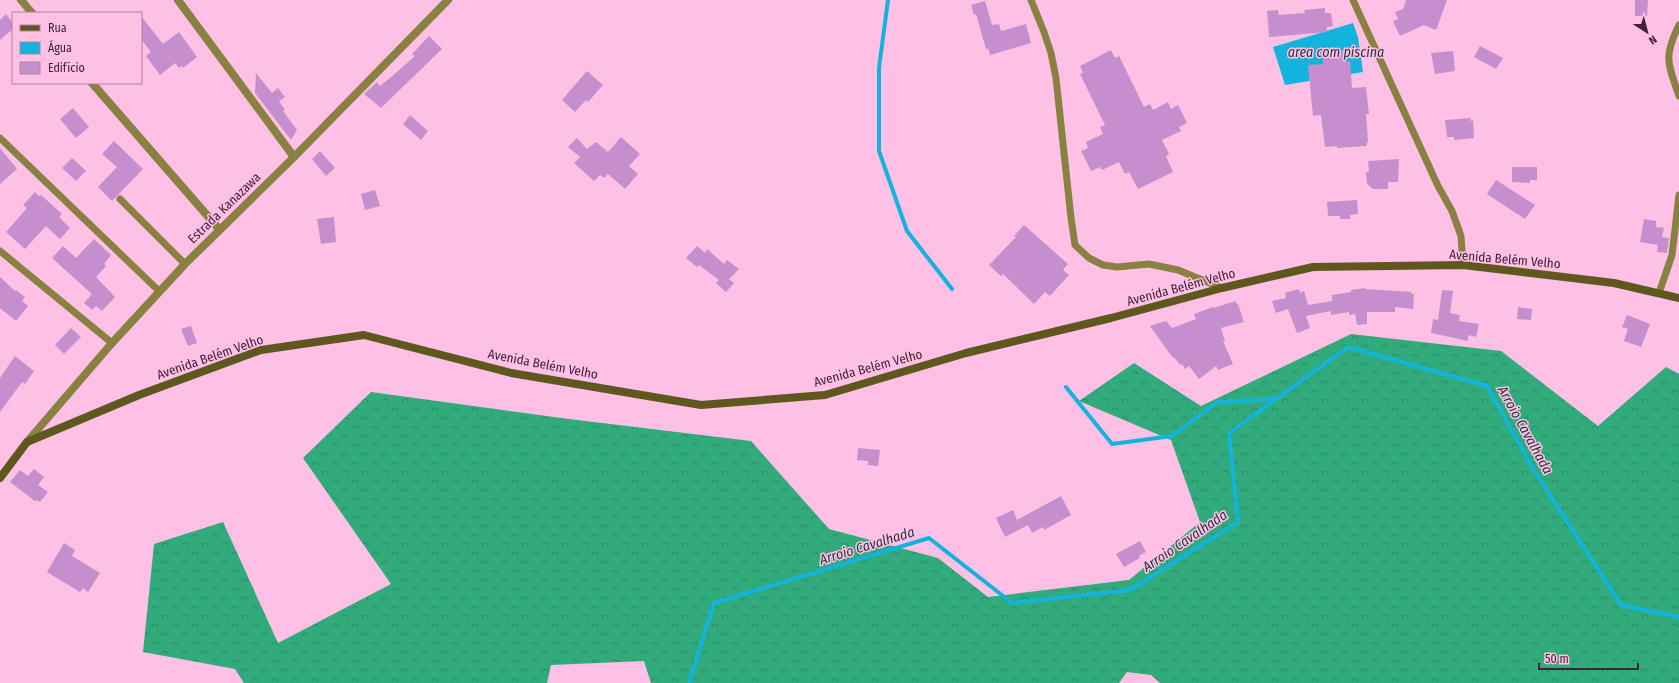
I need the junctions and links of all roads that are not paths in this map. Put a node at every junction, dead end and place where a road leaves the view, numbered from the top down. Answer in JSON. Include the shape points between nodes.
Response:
{"nodes":[{"id":1,"x":21,"y":0,"type":"edge"},
{"id":2,"x":178,"y":0,"type":"edge"},
{"id":3,"x":448,"y":0,"type":"edge"},
{"id":4,"x":1031,"y":0,"type":"edge"},
{"id":5,"x":1353,"y":0,"type":"edge"},
{"id":6,"x":31,"y":12,"type":"edge"},
{"id":7,"x":1679,"y":25,"type":"edge"},
{"id":8,"x":93,"y":84,"type":"edge"},
{"id":9,"x":1679,"y":96,"type":"edge"},
{"id":10,"x":0,"y":138,"type":"edge"},
{"id":11,"x":294,"y":157,"type":"junction"},
{"id":12,"x":1679,"y":194,"type":"edge"},
{"id":13,"x":120,"y":199,"type":"dead end"},
{"id":14,"x":219,"y":229,"type":"junction"},
{"id":15,"x":0,"y":251,"type":"edge"},
{"id":16,"x":185,"y":264,"type":"junction"},
{"id":17,"x":1463,"y":265,"type":"junction"},
{"id":18,"x":1222,"y":288,"type":"junction"},
{"id":19,"x":159,"y":291,"type":"junction"},
{"id":20,"x":1659,"y":293,"type":"junction"},
{"id":21,"x":1679,"y":298,"type":"edge"},
{"id":22,"x":112,"y":343,"type":"junction"},
{"id":23,"x":26,"y":442,"type":"junction"},
{"id":24,"x":1,"y":476,"type":"edge"}],
"edges":[{"from":1,"to":6,"type":"street"},
{"from":2,"to":11,"type":"street"},
{"from":3,"to":11,"type":"street","name":"Estrada Kanazawa"},
{"from":4,"to":18,"type":"lane","via":[[1051,53],[1056,78],[1075,245],[1089,258],[1103,265],[1117,267],[1149,264],[1178,270]]},
{"from":5,"to":17,"type":"lane","via":[[1438,186],[1452,211],[1461,236]]},
{"from":7,"to":9,"type":"lane","via":[[1670,46],[1668,65]]},
{"from":8,"to":14,"type":"street"},
{"from":10,"to":19,"type":"lane"},
{"from":11,"to":14,"type":"street","name":"Estrada Kanazawa"},
{"from":12,"to":20,"type":"lane","via":[[1672,255]]},
{"from":13,"to":16,"type":"lane"},
{"from":14,"to":16,"type":"street","name":"Estrada Kanazawa"},
{"from":15,"to":22,"type":"lane"},
{"from":16,"to":19,"type":"street","name":"Estrada Kanazawa"},
{"from":17,"to":18,"type":"main road","name":"Avenida Belém Velho","via":[[1313,267]]},
{"from":17,"to":20,"type":"main road","name":"Avenida Belém Velho","via":[[1614,283]]},
{"from":18,"to":23,"type":"main road","name":"Avenida Belém Velho","via":[[966,353],[825,395],[701,405],[511,372],[364,335],[262,350],[139,395]]},
{"from":19,"to":22,"type":"street","name":"Estrada Kanazawa"},
{"from":20,"to":21,"type":"main road","name":"Avenida Belém Velho"},
{"from":22,"to":23,"type":"street","name":"Estrada Kanazawa"},
{"from":23,"to":24,"type":"main road"}]}
